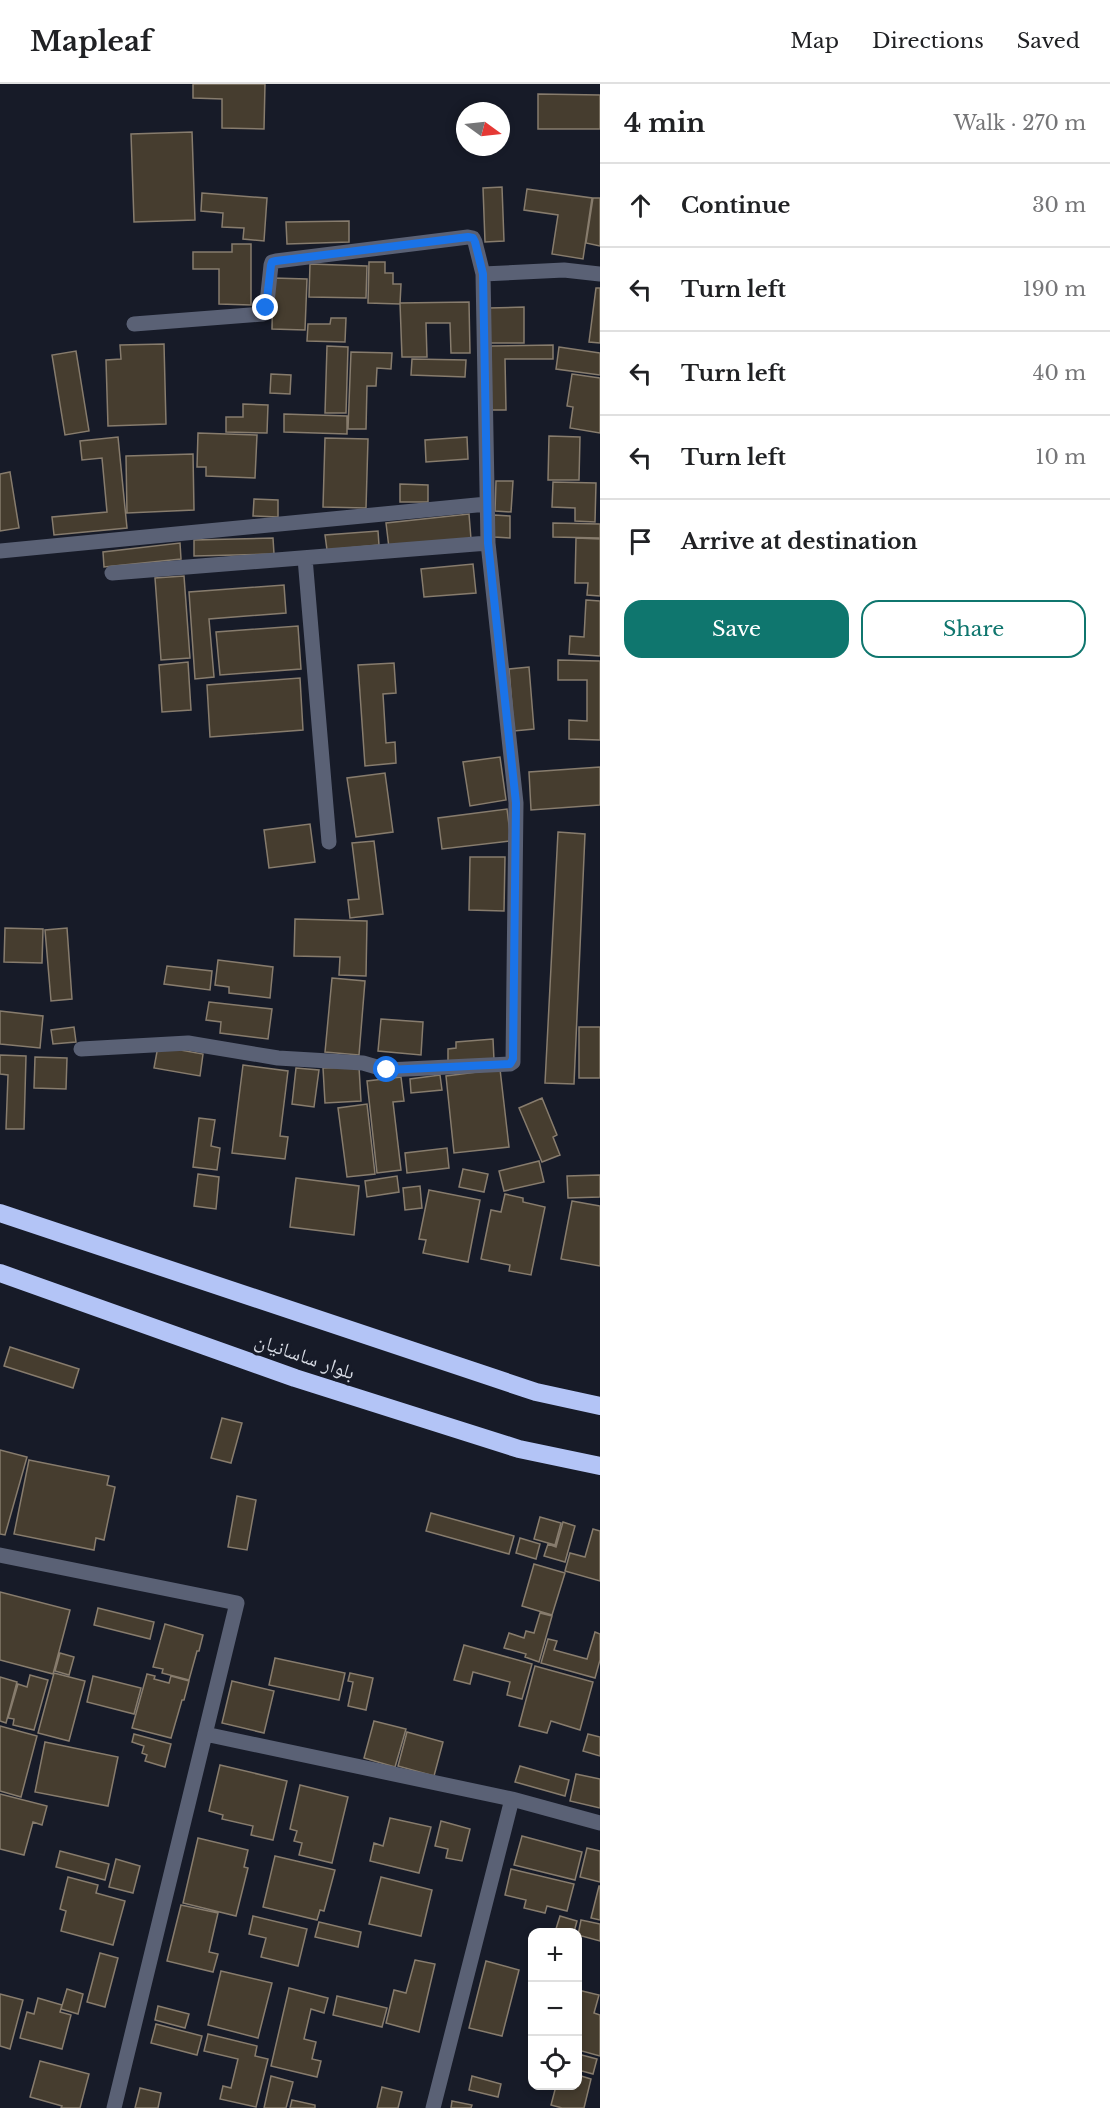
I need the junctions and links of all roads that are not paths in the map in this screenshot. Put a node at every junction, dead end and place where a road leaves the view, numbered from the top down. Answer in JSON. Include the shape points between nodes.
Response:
{"nodes":[{"id":1,"x":483,"y":274,"type":"junction"},
{"id":2,"x":600,"y":274,"type":"edge"},
{"id":3,"x":134,"y":324,"type":"dead end"},
{"id":4,"x":487,"y":504,"type":"junction"},
{"id":5,"x":488,"y":543,"type":"junction"},
{"id":6,"x":0,"y":552,"type":"edge"},
{"id":7,"x":305,"y":558,"type":"junction"},
{"id":8,"x":112,"y":573,"type":"dead end"},
{"id":9,"x":329,"y":842,"type":"dead end"},
{"id":10,"x":81,"y":1049,"type":"dead end"},
{"id":11,"x":0,"y":1212,"type":"edge"},
{"id":12,"x":0,"y":1273,"type":"edge"},
{"id":13,"x":600,"y":1406,"type":"edge"},
{"id":14,"x":600,"y":1466,"type":"edge"},
{"id":15,"x":0,"y":1555,"type":"edge"},
{"id":16,"x":205,"y":1734,"type":"junction"},
{"id":17,"x":512,"y":1799,"type":"junction"},
{"id":18,"x":600,"y":1823,"type":"edge"},
{"id":19,"x":114,"y":2108,"type":"edge"},
{"id":20,"x":433,"y":2108,"type":"edge"}],
"edges":[{"from":1,"to":2,"type":"street","via":[[564,270]]},
{"from":1,"to":3,"type":"street","via":[[475,242],[468,237],[276,261],[271,265],[263,314]]},
{"from":1,"to":4,"type":"street"},
{"from":4,"to":5,"type":"street"},
{"from":4,"to":6,"type":"street"},
{"from":5,"to":7,"type":"street"},
{"from":5,"to":10,"type":"street","via":[[516,803],[513,1062],[387,1070],[363,1063],[278,1058],[188,1043]]},
{"from":7,"to":8,"type":"street"},
{"from":7,"to":9,"type":"street"},
{"from":11,"to":13,"type":"highway","name":"بلوار ساسانیان","via":[[536,1392]]},
{"from":12,"to":14,"type":"highway","name":"بلوار ساسانیان","via":[[296,1378],[519,1449]]},
{"from":15,"to":16,"type":"street","via":[[237,1603]]},
{"from":16,"to":17,"type":"street"},
{"from":16,"to":19,"type":"street"},
{"from":17,"to":18,"type":"street"},
{"from":17,"to":20,"type":"street"}]}
